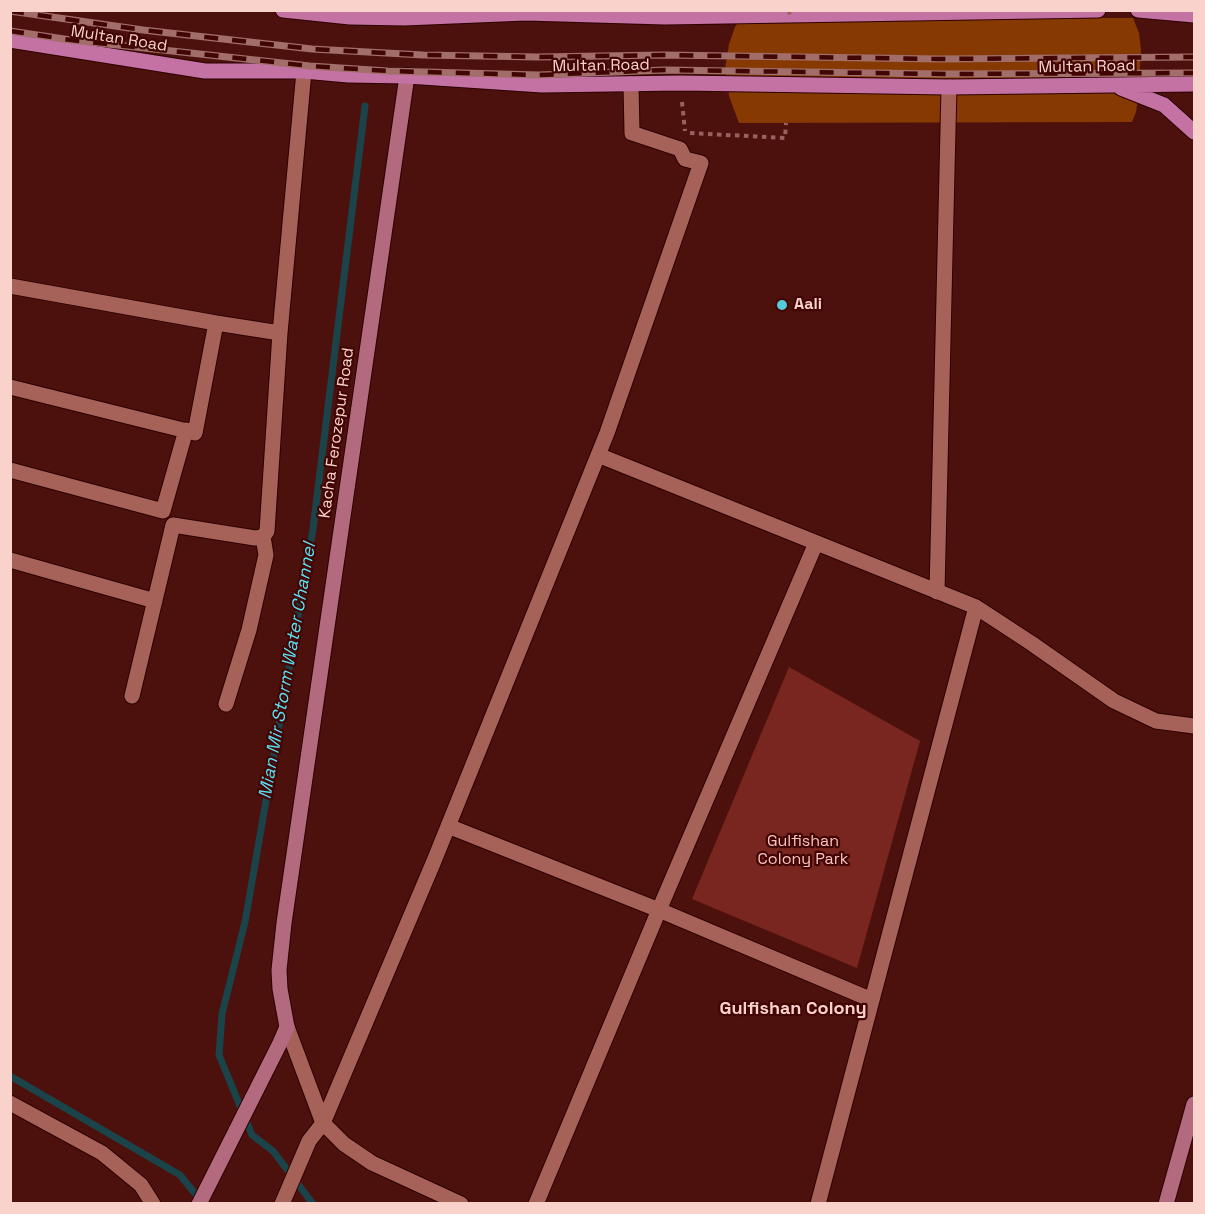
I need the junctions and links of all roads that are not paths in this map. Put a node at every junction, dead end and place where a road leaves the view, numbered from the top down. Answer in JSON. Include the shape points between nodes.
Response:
{"nodes":[{"id":1,"x":284,"y":10,"type":"edge"},
{"id":2,"x":1098,"y":10,"type":"edge"},
{"id":3,"x":1138,"y":10,"type":"edge"},
{"id":4,"x":523,"y":12,"type":"edge"},
{"id":5,"x":838,"y":13,"type":"edge"},
{"id":6,"x":350,"y":14,"type":"edge"},
{"id":7,"x":404,"y":14,"type":"edge"},
{"id":8,"x":1194,"y":15,"type":"edge"},
{"id":9,"x":10,"y":40,"type":"edge"},
{"id":10,"x":304,"y":71,"type":"junction"},
{"id":11,"x":407,"y":76,"type":"junction"},
{"id":12,"x":632,"y":84,"type":"junction"},
{"id":13,"x":1194,"y":84,"type":"edge"},
{"id":14,"x":1112,"y":85,"type":"junction"},
{"id":15,"x":949,"y":87,"type":"junction"},
{"id":16,"x":1194,"y":132,"type":"edge"},
{"id":17,"x":10,"y":286,"type":"edge"},
{"id":18,"x":216,"y":324,"type":"junction"},
{"id":19,"x":280,"y":333,"type":"junction"},
{"id":20,"x":10,"y":387,"type":"edge"},
{"id":21,"x":186,"y":430,"type":"junction"},
{"id":22,"x":598,"y":455,"type":"junction"},
{"id":23,"x":10,"y":470,"type":"edge"},
{"id":24,"x":163,"y":511,"type":"junction"},
{"id":25,"x":173,"y":525,"type":"junction"},
{"id":26,"x":263,"y":537,"type":"junction"},
{"id":27,"x":816,"y":543,"type":"junction"},
{"id":28,"x":10,"y":560,"type":"edge"},
{"id":29,"x":937,"y":592,"type":"junction"},
{"id":30,"x":155,"y":601,"type":"junction"},
{"id":31,"x":976,"y":607,"type":"junction"},
{"id":32,"x":132,"y":696,"type":"dead end"},
{"id":33,"x":226,"y":704,"type":"dead end"},
{"id":34,"x":1194,"y":726,"type":"edge"},
{"id":35,"x":448,"y":826,"type":"junction"},
{"id":36,"x":659,"y":910,"type":"junction"},
{"id":37,"x":872,"y":1000,"type":"junction"},
{"id":38,"x":287,"y":1027,"type":"junction"},
{"id":39,"x":10,"y":1103,"type":"edge"},
{"id":40,"x":1194,"y":1104,"type":"edge"},
{"id":41,"x":323,"y":1123,"type":"junction"},
{"id":42,"x":153,"y":1203,"type":"edge"},
{"id":43,"x":199,"y":1203,"type":"edge"},
{"id":44,"x":282,"y":1203,"type":"edge"},
{"id":45,"x":462,"y":1203,"type":"edge"},
{"id":46,"x":536,"y":1203,"type":"edge"},
{"id":47,"x":818,"y":1203,"type":"edge"},
{"id":48,"x":1166,"y":1203,"type":"edge"}],
"edges":[{"from":1,"to":6,"type":"main road"},
{"from":2,"to":5,"type":"main road"},
{"from":3,"to":8,"type":"main road"},
{"from":4,"to":5,"type":"main road","via":[[665,17]]},
{"from":4,"to":7,"type":"main road"},
{"from":6,"to":7,"type":"main road"},
{"from":9,"to":10,"type":"main road","name":"Multan Road","via":[[205,71]]},
{"from":10,"to":11,"type":"main road","name":"Multan Road"},
{"from":10,"to":19,"type":"street"},
{"from":11,"to":12,"type":"main road","name":"Multan Road","via":[[542,85]]},
{"from":11,"to":38,"type":"main road","name":"Kacha Ferozepur Road","via":[[284,923],[279,970]]},
{"from":12,"to":15,"type":"main road","name":"Multan Road"},
{"from":12,"to":22,"type":"street","via":[[632,133],[680,149],[685,159],[701,163]]},
{"from":13,"to":14,"type":"main road","name":"Multan Road"},
{"from":14,"to":15,"type":"main road","name":"Multan Road"},
{"from":14,"to":16,"type":"main road","via":[[1164,105]]},
{"from":15,"to":29,"type":"street"},
{"from":17,"to":18,"type":"street"},
{"from":18,"to":19,"type":"street"},
{"from":18,"to":21,"type":"street","via":[[195,432]]},
{"from":19,"to":26,"type":"street","via":[[267,531]]},
{"from":20,"to":21,"type":"street"},
{"from":21,"to":24,"type":"street"},
{"from":22,"to":27,"type":"street"},
{"from":22,"to":35,"type":"street"},
{"from":23,"to":24,"type":"street"},
{"from":24,"to":25,"type":"street"},
{"from":25,"to":26,"type":"street"},
{"from":25,"to":30,"type":"street"},
{"from":26,"to":33,"type":"street","via":[[266,555],[249,630]]},
{"from":27,"to":29,"type":"street"},
{"from":27,"to":36,"type":"street"},
{"from":28,"to":30,"type":"street"},
{"from":29,"to":31,"type":"street"},
{"from":30,"to":32,"type":"street"},
{"from":31,"to":34,"type":"street","via":[[1114,702],[1156,721]]},
{"from":31,"to":37,"type":"street"},
{"from":35,"to":36,"type":"street"},
{"from":35,"to":41,"type":"street"},
{"from":36,"to":37,"type":"street"},
{"from":36,"to":46,"type":"street"},
{"from":37,"to":47,"type":"street"},
{"from":38,"to":41,"type":"street"},
{"from":38,"to":43,"type":"main road"},
{"from":39,"to":42,"type":"street","via":[[102,1153],[141,1185]]},
{"from":40,"to":48,"type":"main road"},
{"from":41,"to":44,"type":"street","via":[[309,1141]]},
{"from":41,"to":45,"type":"street","via":[[372,1163]]}]}
